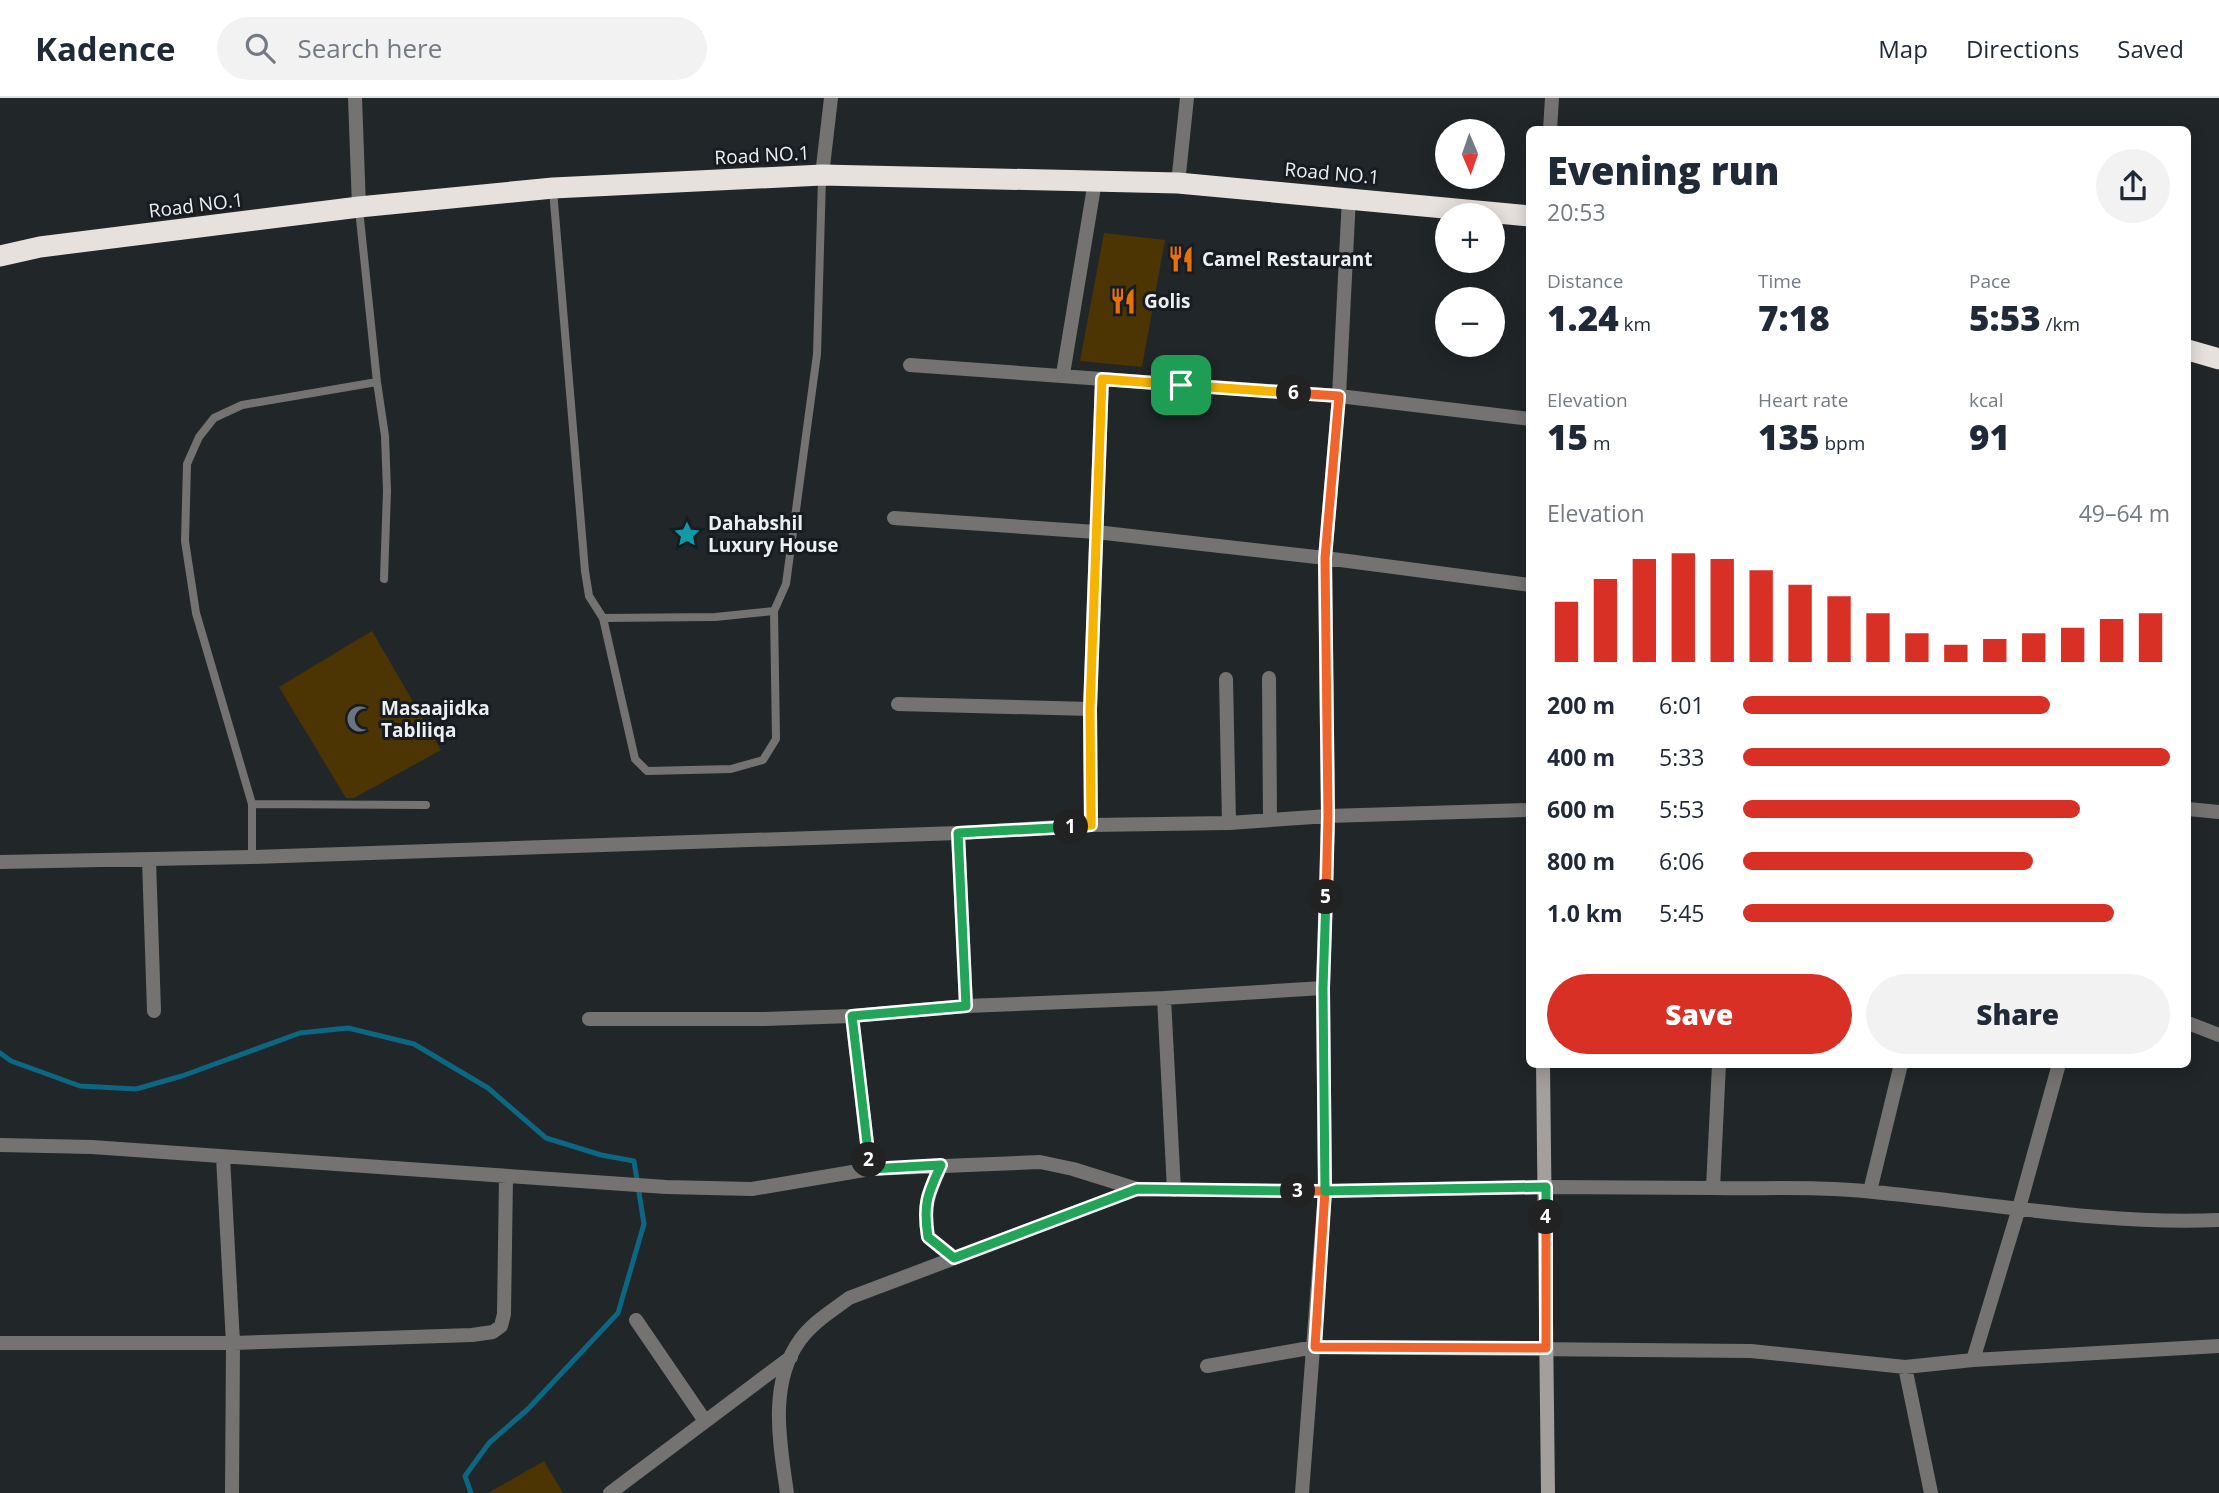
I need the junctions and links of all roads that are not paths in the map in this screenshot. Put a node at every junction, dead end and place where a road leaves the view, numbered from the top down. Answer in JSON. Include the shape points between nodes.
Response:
{"nodes":[{"id":1,"x":355,"y":98,"type":"edge"},
{"id":2,"x":831,"y":98,"type":"edge"},
{"id":3,"x":1187,"y":98,"type":"edge"},
{"id":4,"x":1552,"y":98,"type":"edge"},
{"id":5,"x":1550,"y":126,"type":"edge"},
{"id":6,"x":822,"y":175,"type":"junction"},
{"id":7,"x":1095,"y":181,"type":"junction"},
{"id":8,"x":1178,"y":183,"type":"junction"},
{"id":9,"x":553,"y":188,"type":"junction"},
{"id":10,"x":1349,"y":197,"type":"junction"},
{"id":11,"x":359,"y":207,"type":"junction"},
{"id":12,"x":1526,"y":216,"type":"edge"},
{"id":13,"x":0,"y":256,"type":"edge"},
{"id":14,"x":2191,"y":351,"type":"edge"},
{"id":15,"x":2219,"y":359,"type":"edge"},
{"id":16,"x":910,"y":365,"type":"dead end"},
{"id":17,"x":1063,"y":374,"type":"junction"},
{"id":18,"x":1102,"y":379,"type":"junction"},
{"id":19,"x":377,"y":382,"type":"junction"},
{"id":20,"x":1339,"y":396,"type":"junction"},
{"id":21,"x":1526,"y":419,"type":"edge"},
{"id":22,"x":894,"y":518,"type":"dead end"},
{"id":23,"x":1096,"y":532,"type":"junction"},
{"id":24,"x":1325,"y":558,"type":"junction"},
{"id":25,"x":384,"y":579,"type":"dead end"},
{"id":26,"x":1526,"y":584,"type":"edge"},
{"id":27,"x":774,"y":611,"type":"junction"},
{"id":28,"x":603,"y":618,"type":"junction"},
{"id":29,"x":1269,"y":678,"type":"dead end"},
{"id":30,"x":1226,"y":679,"type":"dead end"},
{"id":31,"x":898,"y":704,"type":"dead end"},
{"id":32,"x":1090,"y":709,"type":"junction"},
{"id":33,"x":252,"y":804,"type":"junction"},
{"id":34,"x":426,"y":804,"type":"dead end"},
{"id":35,"x":2191,"y":809,"type":"edge"},
{"id":36,"x":1526,"y":810,"type":"edge"},
{"id":37,"x":2219,"y":813,"type":"edge"},
{"id":38,"x":1328,"y":816,"type":"junction"},
{"id":39,"x":1270,"y":820,"type":"junction"},
{"id":40,"x":1229,"y":823,"type":"junction"},
{"id":41,"x":1091,"y":825,"type":"junction"},
{"id":42,"x":958,"y":833,"type":"junction"},
{"id":43,"x":252,"y":857,"type":"junction"},
{"id":44,"x":149,"y":860,"type":"junction"},
{"id":45,"x":0,"y":862,"type":"edge"},
{"id":46,"x":1323,"y":988,"type":"junction"},
{"id":47,"x":1164,"y":998,"type":"junction"},
{"id":48,"x":966,"y":1006,"type":"junction"},
{"id":49,"x":154,"y":1010,"type":"dead end"},
{"id":50,"x":852,"y":1016,"type":"junction"},
{"id":51,"x":589,"y":1019,"type":"dead end"},
{"id":52,"x":2191,"y":1024,"type":"edge"},
{"id":53,"x":2219,"y":1035,"type":"edge"},
{"id":54,"x":1544,"y":1068,"type":"edge"},
{"id":55,"x":1719,"y":1068,"type":"edge"},
{"id":56,"x":1900,"y":1068,"type":"edge"},
{"id":57,"x":2058,"y":1068,"type":"edge"},
{"id":58,"x":0,"y":1145,"type":"edge"},
{"id":59,"x":223,"y":1157,"type":"junction"},
{"id":60,"x":941,"y":1165,"type":"junction"},
{"id":61,"x":870,"y":1169,"type":"junction"},
{"id":62,"x":506,"y":1177,"type":"junction"},
{"id":63,"x":1546,"y":1187,"type":"junction"},
{"id":64,"x":1713,"y":1188,"type":"junction"},
{"id":65,"x":1137,"y":1189,"type":"junction"},
{"id":66,"x":1174,"y":1189,"type":"junction"},
{"id":67,"x":1325,"y":1191,"type":"junction"},
{"id":68,"x":1870,"y":1191,"type":"junction"},
{"id":69,"x":2019,"y":1208,"type":"junction"},
{"id":70,"x":2219,"y":1220,"type":"edge"},
{"id":71,"x":954,"y":1258,"type":"junction"},
{"id":72,"x":636,"y":1320,"type":"dead end"},
{"id":73,"x":0,"y":1343,"type":"edge"},
{"id":74,"x":233,"y":1343,"type":"junction"},
{"id":75,"x":2219,"y":1346,"type":"edge"},
{"id":76,"x":1315,"y":1347,"type":"junction"},
{"id":77,"x":1546,"y":1348,"type":"junction"},
{"id":78,"x":791,"y":1357,"type":"junction"},
{"id":79,"x":1973,"y":1360,"type":"junction"},
{"id":80,"x":1207,"y":1366,"type":"dead end"},
{"id":81,"x":1905,"y":1367,"type":"junction"},
{"id":82,"x":705,"y":1421,"type":"junction"},
{"id":83,"x":232,"y":1493,"type":"edge"},
{"id":84,"x":610,"y":1493,"type":"edge"},
{"id":85,"x":787,"y":1493,"type":"edge"},
{"id":86,"x":1302,"y":1493,"type":"edge"},
{"id":87,"x":1548,"y":1493,"type":"edge"},
{"id":88,"x":1931,"y":1493,"type":"edge"}],
"edges":[{"from":1,"to":11,"type":"street"},
{"from":2,"to":6,"type":"street"},
{"from":3,"to":8,"type":"street"},
{"from":4,"to":5,"type":"street"},
{"from":6,"to":7,"type":"highway","name":"Road NO.1"},
{"from":6,"to":9,"type":"highway","name":"Road NO.1"},
{"from":6,"to":27,"type":"lane","via":[[817,354],[790,561]]},
{"from":7,"to":8,"type":"highway","name":"Road NO.1"},
{"from":7,"to":17,"type":"street"},
{"from":8,"to":10,"type":"highway","name":"Road NO.1"},
{"from":9,"to":11,"type":"highway","name":"Road NO.1"},
{"from":9,"to":28,"type":"lane","via":[[585,571],[589,596]]},
{"from":10,"to":12,"type":"highway","name":"Road NO.1"},
{"from":10,"to":20,"type":"street"},
{"from":11,"to":13,"type":"highway","name":"Road NO.1","via":[[40,247]]},
{"from":11,"to":19,"type":"lane"},
{"from":14,"to":15,"type":"highway"},
{"from":16,"to":17,"type":"street"},
{"from":17,"to":18,"type":"street"},
{"from":18,"to":20,"type":"street"},
{"from":18,"to":23,"type":"street"},
{"from":19,"to":25,"type":"lane","via":[[387,491]]},
{"from":19,"to":33,"type":"lane","via":[[242,405],[214,418],[187,464],[185,541],[196,613]]},
{"from":20,"to":21,"type":"street"},
{"from":20,"to":24,"type":"street"},
{"from":22,"to":23,"type":"street"},
{"from":23,"to":24,"type":"street"},
{"from":23,"to":32,"type":"street"},
{"from":24,"to":26,"type":"street"},
{"from":24,"to":38,"type":"street"},
{"from":27,"to":28,"type":"lane","via":[[715,617]]},
{"from":27,"to":28,"type":"lane","via":[[776,739],[764,760],[731,769],[647,771],[635,759]]},
{"from":29,"to":39,"type":"street"},
{"from":30,"to":40,"type":"street"},
{"from":31,"to":32,"type":"street"},
{"from":32,"to":41,"type":"street"},
{"from":33,"to":34,"type":"lane"},
{"from":33,"to":43,"type":"lane"},
{"from":35,"to":37,"type":"street"},
{"from":36,"to":38,"type":"street"},
{"from":38,"to":39,"type":"street"},
{"from":38,"to":46,"type":"street"},
{"from":39,"to":40,"type":"street"},
{"from":40,"to":41,"type":"street"},
{"from":41,"to":42,"type":"street"},
{"from":42,"to":43,"type":"street"},
{"from":42,"to":48,"type":"street"},
{"from":43,"to":44,"type":"street"},
{"from":44,"to":45,"type":"street"},
{"from":44,"to":49,"type":"street"},
{"from":46,"to":47,"type":"street"},
{"from":46,"to":67,"type":"street"},
{"from":47,"to":48,"type":"street"},
{"from":47,"to":66,"type":"street"},
{"from":48,"to":50,"type":"street"},
{"from":50,"to":51,"type":"street"},
{"from":50,"to":61,"type":"street"},
{"from":52,"to":53,"type":"street"},
{"from":54,"to":63,"type":"street"},
{"from":55,"to":64,"type":"street"},
{"from":56,"to":68,"type":"street"},
{"from":57,"to":69,"type":"street"},
{"from":58,"to":59,"type":"street"},
{"from":59,"to":62,"type":"street"},
{"from":59,"to":74,"type":"street"},
{"from":60,"to":61,"type":"street"},
{"from":60,"to":65,"type":"street","via":[[1040,1163]]},
{"from":60,"to":71,"type":"street","via":[[927,1197],[925,1217],[928,1237]]},
{"from":61,"to":62,"type":"street","via":[[752,1189]]},
{"from":62,"to":74,"type":"street","via":[[503,1314],[501,1326],[493,1332]]},
{"from":63,"to":64,"type":"street"},
{"from":63,"to":67,"type":"street"},
{"from":63,"to":77,"type":"street"},
{"from":64,"to":68,"type":"street"},
{"from":65,"to":66,"type":"street"},
{"from":65,"to":71,"type":"street"},
{"from":66,"to":67,"type":"street"},
{"from":67,"to":76,"type":"street"},
{"from":68,"to":69,"type":"street"},
{"from":69,"to":70,"type":"street","via":[[2152,1222]]},
{"from":69,"to":79,"type":"street"},
{"from":71,"to":78,"type":"street","via":[[849,1298],[815,1323]]},
{"from":72,"to":82,"type":"street"},
{"from":73,"to":74,"type":"street"},
{"from":74,"to":83,"type":"street"},
{"from":75,"to":79,"type":"street"},
{"from":76,"to":77,"type":"street"},
{"from":76,"to":80,"type":"street"},
{"from":76,"to":86,"type":"street"},
{"from":77,"to":81,"type":"street","via":[[1752,1351]]},
{"from":77,"to":87,"type":"street"},
{"from":78,"to":82,"type":"street"},
{"from":78,"to":85,"type":"street","via":[[782,1381],[779,1430]]},
{"from":79,"to":81,"type":"street"},
{"from":81,"to":88,"type":"street"},
{"from":82,"to":84,"type":"street"}]}
